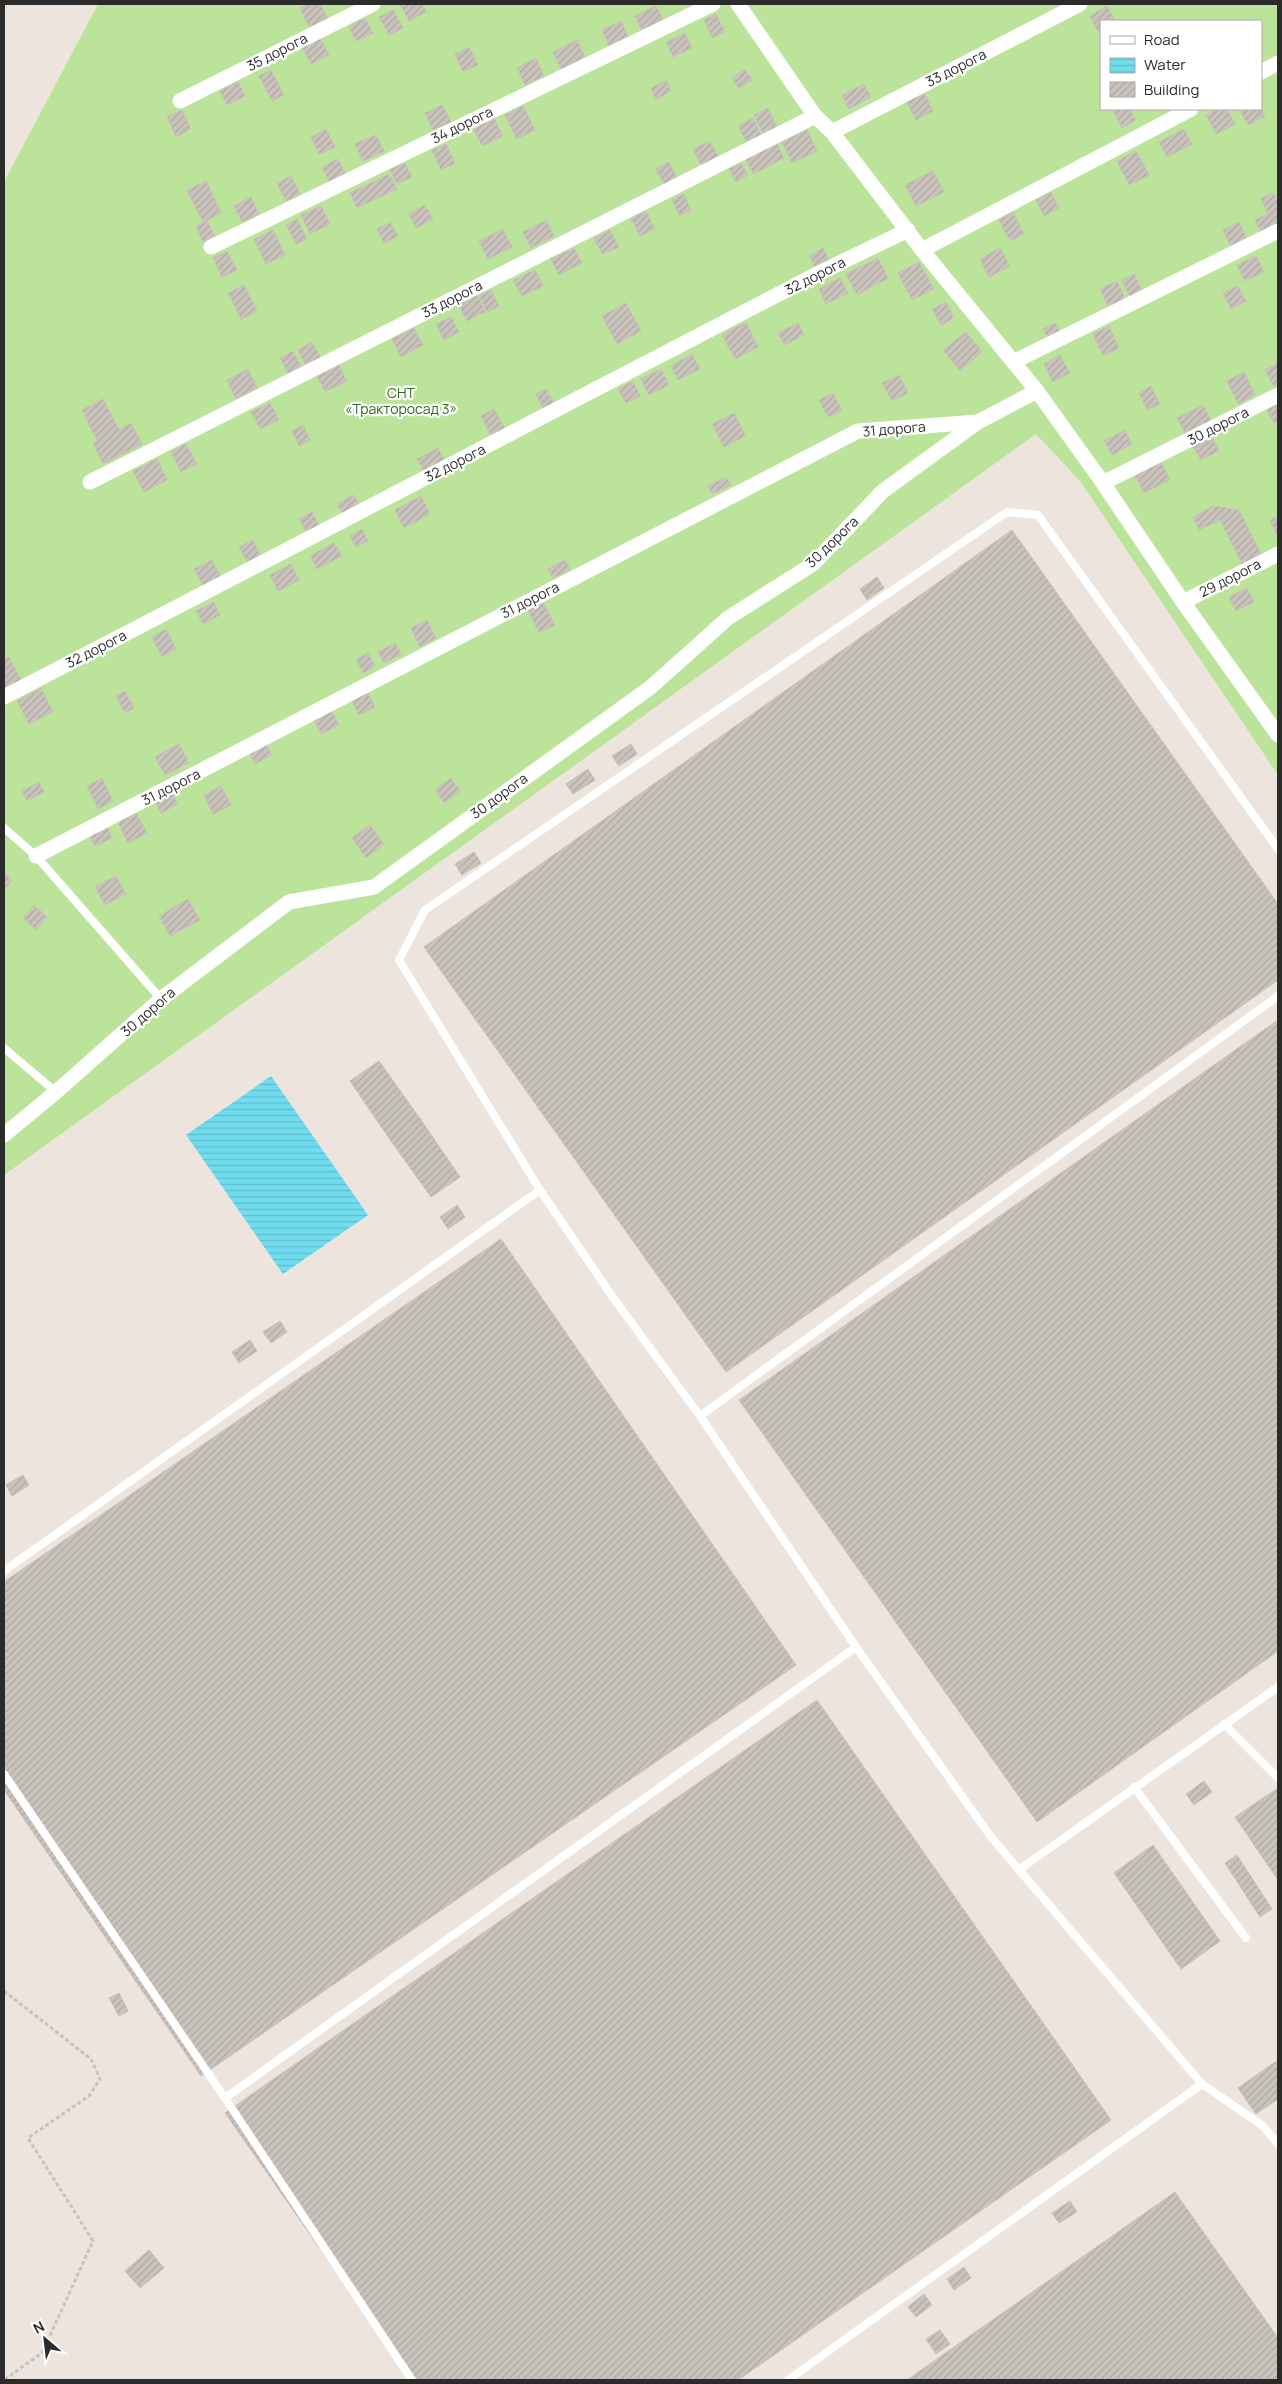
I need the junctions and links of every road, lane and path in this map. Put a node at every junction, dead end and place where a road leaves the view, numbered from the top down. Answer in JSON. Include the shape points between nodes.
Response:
{"nodes":[{"id":1,"x":373,"y":4,"type":"edge"},
{"id":2,"x":713,"y":4,"type":"edge"},
{"id":3,"x":738,"y":4,"type":"edge"},
{"id":4,"x":1080,"y":4,"type":"edge"},
{"id":5,"x":1278,"y":63,"type":"edge"},
{"id":6,"x":1262,"y":71,"type":"edge"},
{"id":7,"x":180,"y":100,"type":"dead end"},
{"id":8,"x":1189,"y":110,"type":"edge"},
{"id":9,"x":815,"y":116,"type":"junction"},
{"id":10,"x":832,"y":132,"type":"junction"},
{"id":11,"x":908,"y":230,"type":"junction"},
{"id":12,"x":1278,"y":231,"type":"edge"},
{"id":13,"x":211,"y":247,"type":"dead end"},
{"id":14,"x":922,"y":250,"type":"junction"},
{"id":15,"x":1013,"y":362,"type":"junction"},
{"id":16,"x":1037,"y":391,"type":"junction"},
{"id":17,"x":1278,"y":395,"type":"edge"},
{"id":18,"x":978,"y":422,"type":"junction"},
{"id":19,"x":90,"y":482,"type":"dead end"},
{"id":20,"x":1103,"y":483,"type":"junction"},
{"id":21,"x":1278,"y":554,"type":"edge"},
{"id":22,"x":1182,"y":602,"type":"junction"},
{"id":23,"x":4,"y":698,"type":"edge"},
{"id":24,"x":1277,"y":730,"type":"edge"},
{"id":25,"x":4,"y":828,"type":"edge"},
{"id":26,"x":1278,"y":849,"type":"edge"},
{"id":27,"x":36,"y":856,"type":"junction"},
{"id":28,"x":1278,"y":996,"type":"edge"},
{"id":29,"x":161,"y":999,"type":"junction"},
{"id":30,"x":4,"y":1048,"type":"edge"},
{"id":31,"x":56,"y":1092,"type":"junction"},
{"id":32,"x":4,"y":1135,"type":"edge"},
{"id":33,"x":540,"y":1190,"type":"junction"},
{"id":34,"x":700,"y":1416,"type":"junction"},
{"id":35,"x":4,"y":1571,"type":"edge"},
{"id":36,"x":856,"y":1647,"type":"junction"},
{"id":37,"x":1278,"y":1687,"type":"edge"},
{"id":38,"x":1224,"y":1724,"type":"junction"},
{"id":39,"x":4,"y":1774,"type":"edge"},
{"id":40,"x":1278,"y":1778,"type":"edge"},
{"id":41,"x":1134,"y":1787,"type":"junction"},
{"id":42,"x":1020,"y":1869,"type":"junction"},
{"id":43,"x":1246,"y":1938,"type":"dead end"},
{"id":44,"x":4,"y":1991,"type":"edge"},
{"id":45,"x":1202,"y":2084,"type":"junction"},
{"id":46,"x":225,"y":2098,"type":"junction"},
{"id":47,"x":1278,"y":2144,"type":"edge"},
{"id":48,"x":4,"y":2380,"type":"edge"},
{"id":49,"x":412,"y":2380,"type":"edge"},
{"id":50,"x":788,"y":2380,"type":"edge"}],
"edges":[{"from":1,"to":7,"type":"street","name":"35 дорога"},
{"from":2,"to":13,"type":"street","name":"34 дорога"},
{"from":3,"to":9,"type":"street"},
{"from":4,"to":10,"type":"street","name":"33 дорога"},
{"from":5,"to":6,"type":"street"},
{"from":8,"to":14,"type":"street"},
{"from":9,"to":10,"type":"street"},
{"from":9,"to":19,"type":"street","name":"33 дорога"},
{"from":10,"to":11,"type":"street"},
{"from":11,"to":14,"type":"street"},
{"from":11,"to":23,"type":"street","name":"32 дорога","via":[[821,272]]},
{"from":12,"to":15,"type":"street"},
{"from":14,"to":15,"type":"street"},
{"from":15,"to":16,"type":"street"},
{"from":16,"to":18,"type":"street","name":"31 дорога"},
{"from":16,"to":20,"type":"street"},
{"from":17,"to":20,"type":"street","name":"30 дорога"},
{"from":18,"to":27,"type":"street","name":"31 дорога","via":[[858,431]]},
{"from":18,"to":29,"type":"street","name":"30 дорога","via":[[883,492],[813,564],[728,618],[651,686],[374,887],[289,902]]},
{"from":20,"to":22,"type":"street"},
{"from":21,"to":22,"type":"street","name":"29 дорога"},
{"from":22,"to":24,"type":"street"},
{"from":25,"to":27,"type":"lane"},
{"from":26,"to":33,"type":"lane","via":[[1038,515],[1007,512],[424,910],[398,960]]},
{"from":27,"to":29,"type":"lane"},
{"from":28,"to":34,"type":"lane"},
{"from":29,"to":31,"type":"street","name":"30 дорога"},
{"from":30,"to":31,"type":"lane"},
{"from":31,"to":32,"type":"street","name":"30 дорога"},
{"from":33,"to":34,"type":"lane","via":[[614,1299]]},
{"from":33,"to":35,"type":"lane"},
{"from":34,"to":36,"type":"lane"},
{"from":36,"to":42,"type":"lane","via":[[991,1837]]},
{"from":36,"to":46,"type":"lane"},
{"from":37,"to":38,"type":"lane"},
{"from":38,"to":40,"type":"lane"},
{"from":38,"to":41,"type":"lane"},
{"from":39,"to":46,"type":"lane"},
{"from":41,"to":42,"type":"lane"},
{"from":41,"to":43,"type":"lane"},
{"from":42,"to":45,"type":"lane"},
{"from":44,"to":48,"type":"path","via":[[91,2059],[100,2079],[89,2096],[28,2138],[93,2241],[42,2353]]},
{"from":45,"to":47,"type":"lane","via":[[1263,2126]]},
{"from":45,"to":50,"type":"lane"},
{"from":46,"to":49,"type":"lane"}]}
